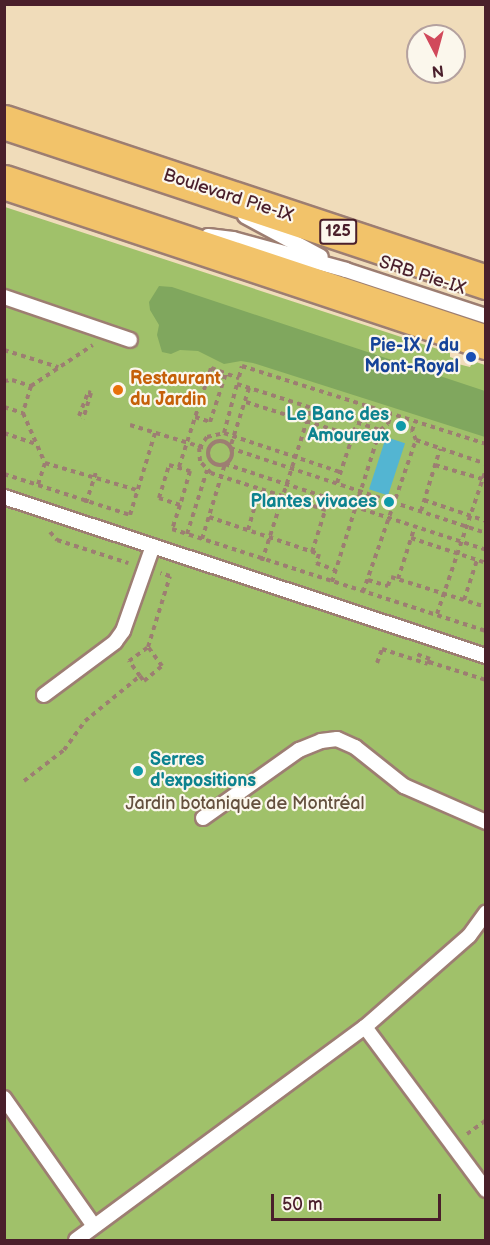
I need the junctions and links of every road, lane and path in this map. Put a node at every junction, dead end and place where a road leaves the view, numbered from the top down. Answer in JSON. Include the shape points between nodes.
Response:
{"nodes":[{"id":1,"x":4,"y":122,"type":"edge"},
{"id":2,"x":4,"y":182,"type":"edge"},
{"id":3,"x":190,"y":183,"type":"junction"},
{"id":4,"x":139,"y":228,"type":"junction"},
{"id":5,"x":346,"y":270,"type":"junction"},
{"id":6,"x":486,"y":282,"type":"edge"},
{"id":7,"x":4,"y":297,"type":"edge"},
{"id":8,"x":486,"y":316,"type":"edge"},
{"id":9,"x":109,"y":333,"type":"junction"},
{"id":10,"x":130,"y":340,"type":"dead end"},
{"id":11,"x":486,"y":342,"type":"edge"},
{"id":12,"x":4,"y":350,"type":"edge"},
{"id":13,"x":59,"y":367,"type":"junction"},
{"id":14,"x":226,"y":373,"type":"junction"},
{"id":15,"x":239,"y":377,"type":"junction"},
{"id":16,"x":4,"y":381,"type":"edge"},
{"id":17,"x":237,"y":384,"type":"junction"},
{"id":18,"x":31,"y":386,"type":"junction"},
{"id":19,"x":249,"y":388,"type":"junction"},
{"id":20,"x":246,"y":402,"type":"junction"},
{"id":21,"x":4,"y":407,"type":"edge"},
{"id":22,"x":311,"y":408,"type":"junction"},
{"id":23,"x":23,"y":413,"type":"junction"},
{"id":24,"x":391,"y":415,"type":"junction"},
{"id":25,"x":195,"y":417,"type":"junction"},
{"id":26,"x":81,"y":418,"type":"joint"},
{"id":27,"x":307,"y":422,"type":"junction"},
{"id":28,"x":415,"y":422,"type":"junction"},
{"id":29,"x":357,"y":423,"type":"junction"},
{"id":30,"x":130,"y":425,"type":"dead end"},
{"id":31,"x":380,"y":430,"type":"junction"},
{"id":32,"x":4,"y":433,"type":"edge"},
{"id":33,"x":155,"y":433,"type":"junction"},
{"id":34,"x":224,"y":433,"type":"junction"},
{"id":35,"x":235,"y":436,"type":"junction"},
{"id":36,"x":352,"y":436,"type":"junction"},
{"id":37,"x":416,"y":440,"type":"junction"},
{"id":38,"x":186,"y":442,"type":"junction"},
{"id":39,"x":36,"y":444,"type":"junction"},
{"id":40,"x":486,"y":444,"type":"edge"},
{"id":41,"x":200,"y":447,"type":"junction"},
{"id":42,"x":230,"y":448,"type":"junction"},
{"id":43,"x":208,"y":449,"type":"junction"},
{"id":44,"x":440,"y":449,"type":"junction"},
{"id":45,"x":296,"y":457,"type":"junction"},
{"id":46,"x":45,"y":463,"type":"junction"},
{"id":47,"x":225,"y":464,"type":"junction"},
{"id":48,"x":486,"y":464,"type":"edge"},
{"id":49,"x":435,"y":465,"type":"junction"},
{"id":50,"x":179,"y":467,"type":"junction"},
{"id":51,"x":292,"y":469,"type":"junction"},
{"id":52,"x":486,"y":469,"type":"edge"},
{"id":53,"x":207,"y":470,"type":"junction"},
{"id":54,"x":340,"y":472,"type":"junction"},
{"id":55,"x":4,"y":474,"type":"edge"},
{"id":56,"x":95,"y":475,"type":"junction"},
{"id":57,"x":222,"y":476,"type":"junction"},
{"id":58,"x":484,"y":480,"type":"edge"},
{"id":59,"x":337,"y":483,"type":"junction"},
{"id":60,"x":287,"y":484,"type":"junction"},
{"id":61,"x":38,"y":485,"type":"junction"},
{"id":62,"x":260,"y":488,"type":"junction"},
{"id":63,"x":137,"y":490,"type":"junction"},
{"id":64,"x":360,"y":491,"type":"junction"},
{"id":65,"x":283,"y":496,"type":"junction"},
{"id":66,"x":4,"y":497,"type":"edge"},
{"id":67,"x":329,"y":498,"type":"junction"},
{"id":68,"x":424,"y":500,"type":"junction"},
{"id":69,"x":87,"y":501,"type":"junction"},
{"id":70,"x":394,"y":502,"type":"junction"},
{"id":71,"x":180,"y":505,"type":"junction"},
{"id":72,"x":355,"y":507,"type":"junction"},
{"id":73,"x":84,"y":510,"type":"dead end"},
{"id":74,"x":326,"y":510,"type":"junction"},
{"id":75,"x":421,"y":511,"type":"junction"},
{"id":76,"x":470,"y":516,"type":"junction"},
{"id":77,"x":209,"y":517,"type":"junction"},
{"id":78,"x":389,"y":519,"type":"junction"},
{"id":79,"x":486,"y":521,"type":"edge"},
{"id":80,"x":415,"y":526,"type":"junction"},
{"id":81,"x":466,"y":526,"type":"junction"},
{"id":82,"x":248,"y":530,"type":"junction"},
{"id":83,"x":50,"y":531,"type":"dead end"},
{"id":84,"x":486,"y":533,"type":"edge"},
{"id":85,"x":187,"y":534,"type":"junction"},
{"id":86,"x":270,"y":537,"type":"junction"},
{"id":87,"x":411,"y":538,"type":"junction"},
{"id":88,"x":202,"y":539,"type":"junction"},
{"id":89,"x":461,"y":542,"type":"junction"},
{"id":90,"x":153,"y":546,"type":"junction"},
{"id":91,"x":486,"y":550,"type":"edge"},
{"id":92,"x":312,"y":552,"type":"junction"},
{"id":93,"x":457,"y":553,"type":"junction"},
{"id":94,"x":263,"y":559,"type":"junction"},
{"id":95,"x":477,"y":560,"type":"junction"},
{"id":96,"x":486,"y":563,"type":"edge"},
{"id":97,"x":132,"y":564,"type":"dead end"},
{"id":98,"x":260,"y":567,"type":"dead end"},
{"id":99,"x":335,"y":570,"type":"junction"},
{"id":100,"x":170,"y":576,"type":"dead end"},
{"id":101,"x":398,"y":579,"type":"junction"},
{"id":102,"x":332,"y":580,"type":"junction"},
{"id":103,"x":368,"y":580,"type":"junction"},
{"id":104,"x":329,"y":591,"type":"dead end"},
{"id":105,"x":364,"y":591,"type":"junction"},
{"id":106,"x":444,"y":594,"type":"junction"},
{"id":107,"x":464,"y":600,"type":"junction"},
{"id":108,"x":360,"y":602,"type":"dead end"},
{"id":109,"x":486,"y":607,"type":"edge"},
{"id":110,"x":437,"y":614,"type":"junction"},
{"id":111,"x":486,"y":631,"type":"edge"},
{"id":112,"x":148,"y":646,"type":"junction"},
{"id":113,"x":416,"y":654,"type":"dead end"},
{"id":114,"x":486,"y":656,"type":"edge"},
{"id":115,"x":429,"y":662,"type":"junction"},
{"id":116,"x":377,"y":663,"type":"dead end"},
{"id":117,"x":140,"y":676,"type":"junction"},
{"id":118,"x":486,"y":680,"type":"edge"},
{"id":119,"x":44,"y":695,"type":"dead end"},
{"id":120,"x":24,"y":782,"type":"dead end"},
{"id":121,"x":203,"y":818,"type":"dead end"},
{"id":122,"x":486,"y":822,"type":"edge"},
{"id":123,"x":486,"y":913,"type":"edge"},
{"id":124,"x":365,"y":1028,"type":"junction"},
{"id":125,"x":4,"y":1098,"type":"edge"},
{"id":126,"x":486,"y":1120,"type":"edge"},
{"id":127,"x":452,"y":1145,"type":"junction"},
{"id":128,"x":486,"y":1190,"type":"edge"},
{"id":129,"x":94,"y":1226,"type":"junction"},
{"id":130,"x":76,"y":1240,"type":"edge"}],
"edges":[{"from":1,"to":3,"type":"main road","name":"Boulevard Pie-IX","number":"125"},
{"from":2,"to":4,"type":"main road"},
{"from":3,"to":5,"type":"lane","name":"SRB Pie-IX"},
{"from":3,"to":6,"type":"main road","name":"Boulevard Pie-IX","number":"125"},
{"from":4,"to":5,"type":"lane","name":"SRB Pie-IX","via":[[233,239]]},
{"from":4,"to":11,"type":"main road"},
{"from":5,"to":8,"type":"lane","name":"SRB Pie-IX"},
{"from":7,"to":9,"type":"lane"},
{"from":9,"to":10,"type":"lane"},
{"from":9,"to":13,"type":"path"},
{"from":12,"to":13,"type":"path"},
{"from":13,"to":18,"type":"path"},
{"from":14,"to":15,"type":"path"},
{"from":14,"to":25,"type":"path","via":[[211,368]]},
{"from":14,"to":25,"type":"path","via":[[210,422]]},
{"from":15,"to":17,"type":"path"},
{"from":15,"to":24,"type":"path","via":[[242,366]]},
{"from":16,"to":18,"type":"path"},
{"from":17,"to":19,"type":"path"},
{"from":17,"to":34,"type":"path"},
{"from":18,"to":23,"type":"path"},
{"from":19,"to":20,"type":"path"},
{"from":19,"to":22,"type":"path"},
{"from":20,"to":27,"type":"path"},
{"from":20,"to":35,"type":"path"},
{"from":21,"to":23,"type":"path"},
{"from":22,"to":27,"type":"path"},
{"from":22,"to":29,"type":"path"},
{"from":23,"to":39,"type":"path"},
{"from":24,"to":28,"type":"path"},
{"from":24,"to":31,"type":"path"},
{"from":25,"to":38,"type":"path"},
{"from":26,"to":26,"type":"path","via":[[88,393],[91,393]]},
{"from":27,"to":36,"type":"path"},
{"from":27,"to":45,"type":"path"},
{"from":28,"to":37,"type":"path","via":[[412,431]]},
{"from":28,"to":40,"type":"path"},
{"from":29,"to":31,"type":"path"},
{"from":29,"to":36,"type":"path"},
{"from":30,"to":33,"type":"path"},
{"from":31,"to":64,"type":"path"},
{"from":32,"to":39,"type":"path"},
{"from":33,"to":38,"type":"path"},
{"from":33,"to":63,"type":"path"},
{"from":34,"to":35,"type":"path"},
{"from":34,"to":41,"type":"path","via":[[207,437]]},
{"from":35,"to":42,"type":"path"},
{"from":35,"to":45,"type":"path"},
{"from":36,"to":54,"type":"path"},
{"from":37,"to":44,"type":"path"},
{"from":37,"to":70,"type":"path"},
{"from":38,"to":41,"type":"path"},
{"from":38,"to":50,"type":"path"},
{"from":39,"to":46,"type":"path"},
{"from":41,"to":43,"type":"path"},
{"from":41,"to":53,"type":"path","via":[[200,461]]},
{"from":42,"to":43,"type":"path","via":[[221,441]]},
{"from":42,"to":47,"type":"path","via":[[231,455]]},
{"from":42,"to":51,"type":"path"},
{"from":43,"to":47,"type":"path","via":[[212,462]]},
{"from":44,"to":48,"type":"path"},
{"from":44,"to":49,"type":"path"},
{"from":45,"to":51,"type":"path"},
{"from":45,"to":54,"type":"path"},
{"from":46,"to":56,"type":"path"},
{"from":46,"to":61,"type":"path"},
{"from":47,"to":57,"type":"path"},
{"from":47,"to":60,"type":"path"},
{"from":49,"to":58,"type":"path"},
{"from":49,"to":68,"type":"path"},
{"from":50,"to":71,"type":"path","via":[[190,471]]},
{"from":50,"to":71,"type":"path","via":[[169,465],[159,498]]},
{"from":51,"to":59,"type":"path"},
{"from":51,"to":60,"type":"path"},
{"from":52,"to":58,"type":"path"},
{"from":53,"to":57,"type":"path"},
{"from":53,"to":85,"type":"path"},
{"from":54,"to":59,"type":"path"},
{"from":55,"to":61,"type":"path"},
{"from":56,"to":63,"type":"path"},
{"from":56,"to":69,"type":"path"},
{"from":57,"to":62,"type":"path"},
{"from":57,"to":77,"type":"path"},
{"from":58,"to":76,"type":"path"},
{"from":59,"to":64,"type":"path"},
{"from":60,"to":65,"type":"path"},
{"from":60,"to":67,"type":"path"},
{"from":61,"to":69,"type":"path"},
{"from":62,"to":65,"type":"path"},
{"from":62,"to":82,"type":"path"},
{"from":63,"to":69,"type":"path","via":[[130,515]]},
{"from":64,"to":70,"type":"path"},
{"from":64,"to":72,"type":"path"},
{"from":65,"to":74,"type":"path"},
{"from":65,"to":86,"type":"path"},
{"from":66,"to":90,"type":"lane"},
{"from":67,"to":72,"type":"path"},
{"from":67,"to":74,"type":"path"},
{"from":68,"to":75,"type":"path"},
{"from":68,"to":76,"type":"path"},
{"from":69,"to":73,"type":"path"},
{"from":70,"to":75,"type":"path"},
{"from":70,"to":78,"type":"path"},
{"from":71,"to":85,"type":"path","via":[[172,529]]},
{"from":72,"to":78,"type":"path"},
{"from":72,"to":99,"type":"path"},
{"from":74,"to":92,"type":"path"},
{"from":75,"to":81,"type":"path"},
{"from":76,"to":79,"type":"path"},
{"from":76,"to":81,"type":"path"},
{"from":77,"to":82,"type":"path"},
{"from":77,"to":88,"type":"path"},
{"from":78,"to":80,"type":"path"},
{"from":78,"to":103,"type":"path"},
{"from":80,"to":87,"type":"path"},
{"from":80,"to":89,"type":"path"},
{"from":81,"to":84,"type":"path"},
{"from":81,"to":89,"type":"path"},
{"from":82,"to":86,"type":"path"},
{"from":83,"to":97,"type":"path","via":[[57,540]]},
{"from":85,"to":88,"type":"path"},
{"from":86,"to":92,"type":"path"},
{"from":86,"to":94,"type":"path"},
{"from":87,"to":93,"type":"path"},
{"from":87,"to":101,"type":"path"},
{"from":88,"to":94,"type":"path"},
{"from":89,"to":91,"type":"path"},
{"from":89,"to":93,"type":"path"},
{"from":90,"to":114,"type":"lane"},
{"from":90,"to":119,"type":"lane","via":[[123,632]]},
{"from":92,"to":99,"type":"path","via":[[319,554],[316,563]]},
{"from":93,"to":95,"type":"path"},
{"from":93,"to":106,"type":"path"},
{"from":94,"to":98,"type":"path"},
{"from":94,"to":102,"type":"path"},
{"from":95,"to":96,"type":"path"},
{"from":95,"to":107,"type":"path"},
{"from":99,"to":102,"type":"path"},
{"from":100,"to":112,"type":"path"},
{"from":101,"to":103,"type":"path","via":[[391,577],[388,586]]},
{"from":101,"to":106,"type":"path"},
{"from":102,"to":104,"type":"path"},
{"from":102,"to":105,"type":"path"},
{"from":103,"to":105,"type":"path"},
{"from":105,"to":108,"type":"path"},
{"from":105,"to":110,"type":"path"},
{"from":106,"to":107,"type":"path"},
{"from":106,"to":110,"type":"path"},
{"from":107,"to":109,"type":"path"},
{"from":110,"to":111,"type":"path"},
{"from":112,"to":117,"type":"path","via":[[129,661]]},
{"from":112,"to":117,"type":"path","via":[[162,666],[144,681]]},
{"from":113,"to":115,"type":"path"},
{"from":115,"to":116,"type":"path","via":[[382,649]]},
{"from":115,"to":118,"type":"path"},
{"from":117,"to":120,"type":"path","via":[[85,721],[64,750]]},
{"from":121,"to":122,"type":"lane","via":[[299,750],[338,739],[355,747],[404,786]]},
{"from":123,"to":124,"type":"lane","via":[[469,936]]},
{"from":124,"to":127,"type":"lane"},
{"from":124,"to":129,"type":"lane"},
{"from":125,"to":129,"type":"lane"},
{"from":126,"to":127,"type":"path"},
{"from":127,"to":128,"type":"lane"},
{"from":129,"to":130,"type":"lane"}]}
